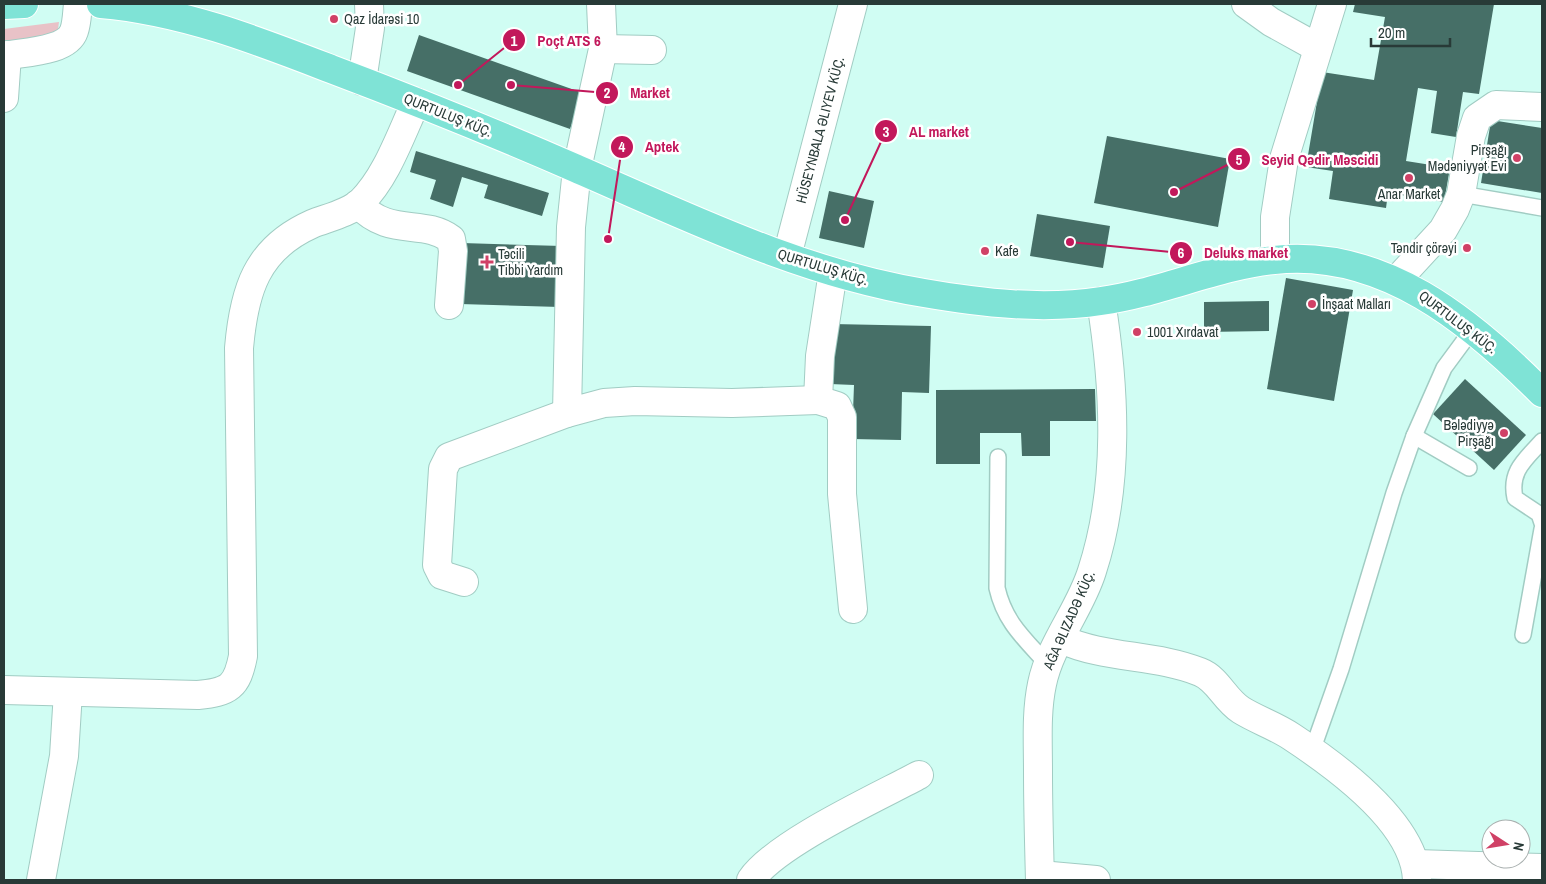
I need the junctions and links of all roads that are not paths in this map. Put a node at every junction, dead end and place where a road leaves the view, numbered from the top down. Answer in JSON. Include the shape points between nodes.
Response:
{"nodes":[{"id":1,"x":24,"y":4,"type":"edge"},
{"id":2,"x":78,"y":4,"type":"edge"},
{"id":3,"x":101,"y":4,"type":"edge"},
{"id":4,"x":369,"y":4,"type":"edge"},
{"id":5,"x":601,"y":4,"type":"edge"},
{"id":6,"x":853,"y":4,"type":"edge"},
{"id":7,"x":1246,"y":4,"type":"edge"},
{"id":8,"x":1332,"y":4,"type":"edge"},
{"id":9,"x":4,"y":6,"type":"edge"},
{"id":10,"x":181,"y":10,"type":"edge"},
{"id":11,"x":1318,"y":48,"type":"junction"},
{"id":12,"x":603,"y":49,"type":"junction"},
{"id":13,"x":652,"y":50,"type":"dead end"},
{"id":14,"x":6,"y":55,"type":"edge"},
{"id":15,"x":362,"y":81,"type":"junction"},
{"id":16,"x":4,"y":98,"type":"edge"},
{"id":17,"x":416,"y":102,"type":"junction"},
{"id":18,"x":1542,"y":107,"type":"edge"},
{"id":19,"x":577,"y":168,"type":"junction"},
{"id":20,"x":1461,"y":194,"type":"junction"},
{"id":21,"x":358,"y":204,"type":"junction"},
{"id":22,"x":1542,"y":208,"type":"edge"},
{"id":23,"x":787,"y":256,"type":"junction"},
{"id":24,"x":1275,"y":260,"type":"junction"},
{"id":25,"x":833,"y":272,"type":"junction"},
{"id":26,"x":1396,"y":281,"type":"junction"},
{"id":27,"x":1101,"y":301,"type":"junction"},
{"id":28,"x":449,"y":305,"type":"dead end"},
{"id":29,"x":1472,"y":330,"type":"junction"},
{"id":30,"x":1542,"y":393,"type":"edge"},
{"id":31,"x":818,"y":400,"type":"junction"},
{"id":32,"x":567,"y":413,"type":"junction"},
{"id":33,"x":1414,"y":436,"type":"junction"},
{"id":34,"x":1542,"y":441,"type":"edge"},
{"id":35,"x":998,"y":457,"type":"dead end"},
{"id":36,"x":1469,"y":468,"type":"dead end"},
{"id":37,"x":1542,"y":523,"type":"edge"},
{"id":38,"x":1542,"y":529,"type":"edge"},
{"id":39,"x":464,"y":582,"type":"dead end"},
{"id":40,"x":853,"y":609,"type":"dead end"},
{"id":41,"x":1523,"y":636,"type":"dead end"},
{"id":42,"x":1061,"y":639,"type":"junction"},
{"id":43,"x":1048,"y":665,"type":"junction"},
{"id":44,"x":4,"y":690,"type":"edge"},
{"id":45,"x":68,"y":692,"type":"junction"},
{"id":46,"x":1312,"y":751,"type":"junction"},
{"id":47,"x":919,"y":775,"type":"dead end"},
{"id":48,"x":1542,"y":868,"type":"edge"},
{"id":49,"x":1416,"y":872,"type":"edge"},
{"id":50,"x":1040,"y":877,"type":"edge"},
{"id":51,"x":41,"y":880,"type":"edge"},
{"id":52,"x":751,"y":880,"type":"edge"},
{"id":53,"x":1096,"y":880,"type":"edge"}],
"edges":[{"from":1,"to":9,"type":"main road"},
{"from":2,"to":14,"type":"street","via":[[74,31],[67,42],[57,47]]},
{"from":3,"to":10,"type":"main road","name":"QURTULUŞ KÜÇ."},
{"from":4,"to":15,"type":"street","via":[[370,28]]},
{"from":5,"to":12,"type":"street"},
{"from":6,"to":23,"type":"street","name":"HÜSEYNBALA ƏLIYEV KÜÇ."},
{"from":7,"to":11,"type":"street"},
{"from":8,"to":11,"type":"street"},
{"from":10,"to":15,"type":"main road","name":"QURTULUŞ KÜÇ."},
{"from":11,"to":24,"type":"street","via":[[1284,159],[1275,217]]},
{"from":12,"to":13,"type":"street"},
{"from":12,"to":19,"type":"street"},
{"from":14,"to":16,"type":"street"},
{"from":15,"to":17,"type":"main road","name":"QURTULUŞ KÜÇ."},
{"from":17,"to":19,"type":"main road","name":"QURTULUŞ KÜÇ."},
{"from":17,"to":21,"type":"street","via":[[376,187]]},
{"from":18,"to":20,"type":"street","via":[[1496,105],[1477,118]]},
{"from":19,"to":23,"type":"main road","name":"QURTULUŞ KÜÇ.","via":[[645,200]]},
{"from":19,"to":32,"type":"street","via":[[569,278]]},
{"from":20,"to":22,"type":"lane"},
{"from":20,"to":26,"type":"street","via":[[1443,230]]},
{"from":21,"to":28,"type":"street","via":[[370,217],[386,224],[442,233],[451,239]]},
{"from":21,"to":45,"type":"street","via":[[299,230],[279,244],[249,286],[239,348],[243,656],[239,674],[230,687],[219,693]]},
{"from":23,"to":25,"type":"main road","name":"QURTULUŞ KÜÇ."},
{"from":24,"to":26,"type":"main road","name":"QURTULUŞ KÜÇ.","via":[[1349,264]]},
{"from":24,"to":27,"type":"main road","name":"QURTULUŞ KÜÇ."},
{"from":25,"to":27,"type":"main road","name":"QURTULUŞ KÜÇ.","via":[[921,293],[999,303],[1049,305]]},
{"from":25,"to":31,"type":"street","via":[[820,356]]},
{"from":26,"to":29,"type":"main road","name":"QURTULUŞ KÜÇ.","via":[[1431,300]]},
{"from":27,"to":42,"type":"street","name":"AĞA ƏLIZADƏ KÜÇ.","via":[[1111,384],[1111,469],[1104,525],[1093,570],[1081,602]]},
{"from":29,"to":30,"type":"main road","name":"QURTULUŞ KÜÇ."},
{"from":29,"to":33,"type":"lane","via":[[1444,368]]},
{"from":31,"to":32,"type":"street","via":[[732,403],[635,401],[604,403]]},
{"from":31,"to":40,"type":"street","via":[[837,406],[842,417],[842,494]]},
{"from":32,"to":39,"type":"street","via":[[449,456],[443,469],[437,565],[442,575]]},
{"from":33,"to":36,"type":"lane"},
{"from":33,"to":46,"type":"lane"},
{"from":34,"to":37,"type":"lane","via":[[1518,470],[1512,484],[1515,498],[1539,514]]},
{"from":35,"to":43,"type":"lane","via":[[997,588],[1001,606],[1010,623]]},
{"from":38,"to":41,"type":"lane"},
{"from":42,"to":43,"type":"street","name":"AĞA ƏLIZADƏ KÜÇ."},
{"from":42,"to":46,"type":"street","via":[[1097,652],[1173,663],[1202,673],[1241,710]]},
{"from":43,"to":50,"type":"street","name":"AĞA ƏLIZADƏ KÜÇ.","via":[[1038,701]]},
{"from":44,"to":45,"type":"street"},
{"from":45,"to":51,"type":"street","via":[[64,756]]},
{"from":46,"to":49,"type":"street","via":[[1376,802],[1396,827]]},
{"from":47,"to":52,"type":"street","via":[[805,837]]},
{"from":48,"to":49,"type":"street"},
{"from":50,"to":53,"type":"street"}]}
